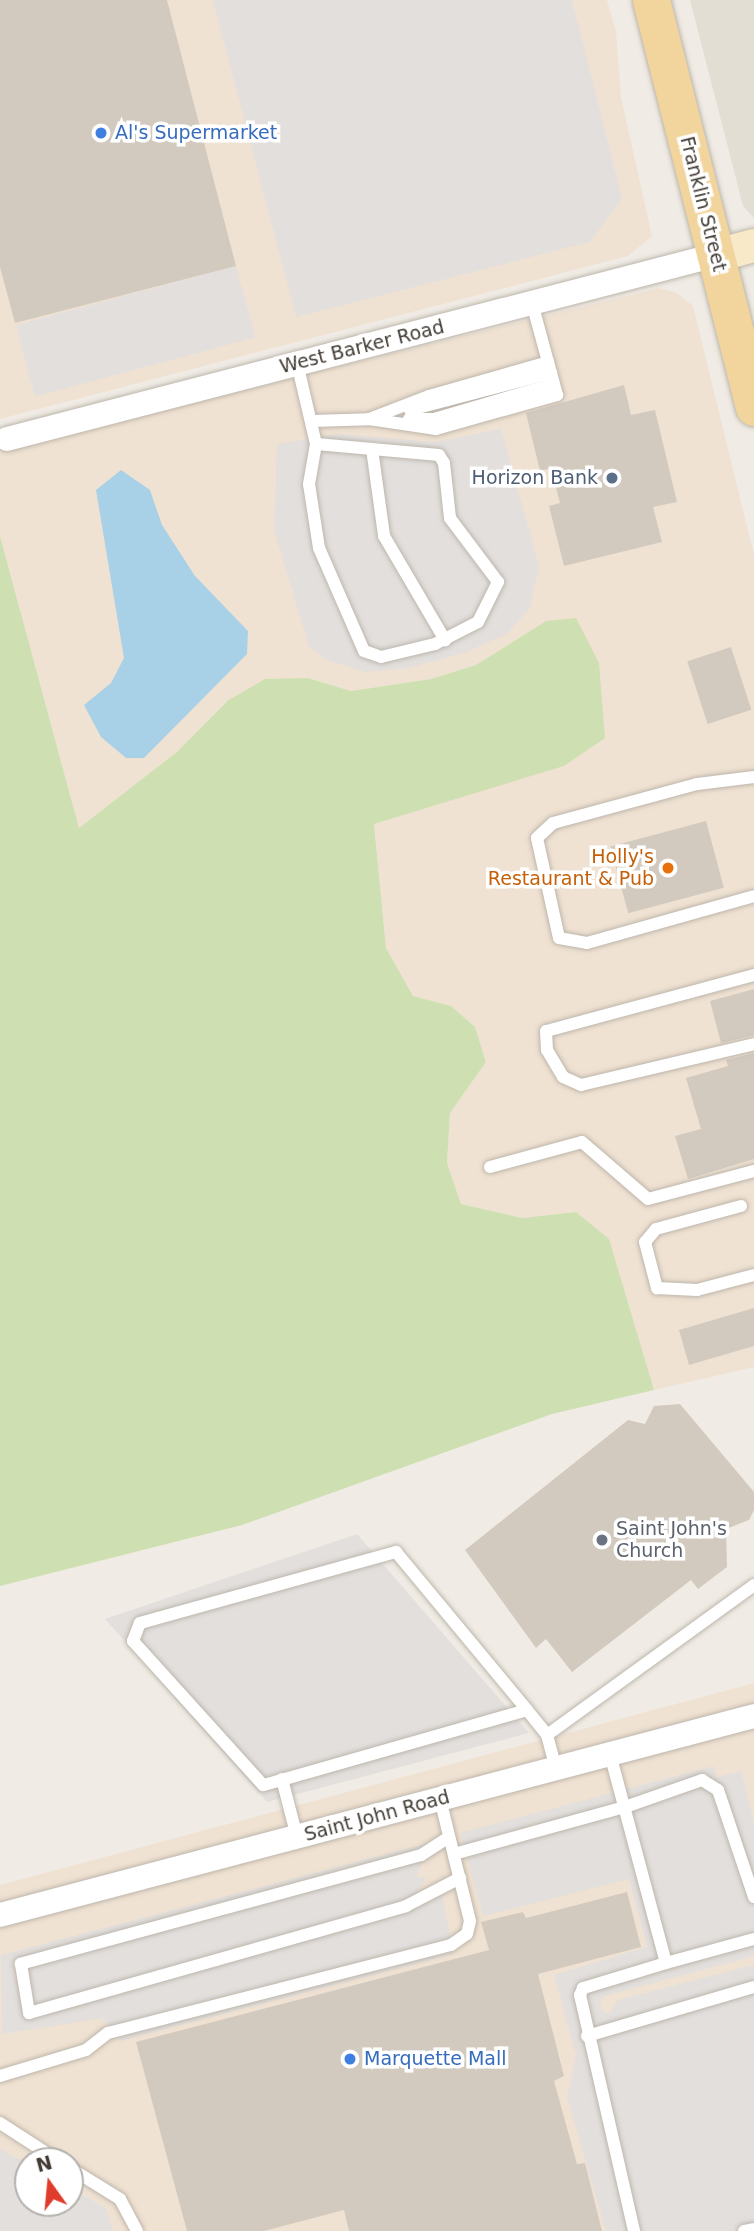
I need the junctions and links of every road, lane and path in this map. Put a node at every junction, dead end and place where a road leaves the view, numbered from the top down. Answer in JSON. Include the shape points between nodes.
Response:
{"nodes":[{"id":1,"x":652,"y":0,"type":"edge"},
{"id":2,"x":754,"y":244,"type":"edge"},
{"id":3,"x":716,"y":256,"type":"junction"},
{"id":4,"x":532,"y":303,"type":"junction"},
{"id":5,"x":297,"y":363,"type":"junction"},
{"id":6,"x":551,"y":373,"type":"junction"},
{"id":7,"x":754,"y":407,"type":"edge"},
{"id":8,"x":369,"y":419,"type":"junction"},
{"id":9,"x":312,"y":421,"type":"junction"},
{"id":10,"x":7,"y":439,"type":"dead end"},
{"id":11,"x":316,"y":444,"type":"junction"},
{"id":12,"x":372,"y":449,"type":"junction"},
{"id":13,"x":445,"y":640,"type":"junction"},
{"id":14,"x":754,"y":777,"type":"edge"},
{"id":15,"x":754,"y":896,"type":"edge"},
{"id":16,"x":754,"y":975,"type":"edge"},
{"id":17,"x":754,"y":1044,"type":"edge"},
{"id":18,"x":490,"y":1167,"type":"dead end"},
{"id":19,"x":754,"y":1171,"type":"edge"},
{"id":20,"x":741,"y":1206,"type":"dead end"},
{"id":21,"x":754,"y":1275,"type":"edge"},
{"id":22,"x":754,"y":1585,"type":"edge"},
{"id":23,"x":527,"y":1710,"type":"junction"},
{"id":24,"x":754,"y":1716,"type":"edge"},
{"id":25,"x":547,"y":1735,"type":"junction"},
{"id":26,"x":610,"y":1754,"type":"junction"},
{"id":27,"x":556,"y":1768,"type":"junction"},
{"id":28,"x":282,"y":1779,"type":"junction"},
{"id":29,"x":440,"y":1799,"type":"junction"},
{"id":30,"x":625,"y":1807,"type":"junction"},
{"id":31,"x":297,"y":1837,"type":"junction"},
{"id":32,"x":449,"y":1837,"type":"junction"},
{"id":33,"x":454,"y":1854,"type":"junction"},
{"id":34,"x":460,"y":1878,"type":"junction"},
{"id":35,"x":754,"y":1897,"type":"edge"},
{"id":36,"x":0,"y":1915,"type":"edge"},
{"id":37,"x":754,"y":1939,"type":"edge"},
{"id":38,"x":666,"y":1963,"type":"junction"},
{"id":39,"x":754,"y":1987,"type":"edge"},
{"id":40,"x":587,"y":2036,"type":"junction"},
{"id":41,"x":0,"y":2077,"type":"edge"},
{"id":42,"x":0,"y":2123,"type":"edge"},
{"id":43,"x":37,"y":2147,"type":"edge"},
{"id":44,"x":84,"y":2177,"type":"edge"},
{"id":45,"x":754,"y":2229,"type":"edge"},
{"id":46,"x":137,"y":2231,"type":"edge"},
{"id":47,"x":634,"y":2231,"type":"edge"},
{"id":48,"x":744,"y":2231,"type":"edge"}],
"edges":[{"from":1,"to":3,"type":"main road","name":"Franklin Street"},
{"from":2,"to":3,"type":"street"},
{"from":3,"to":4,"type":"street","name":"West Barker Road"},
{"from":3,"to":7,"type":"main road","name":"Franklin Street"},
{"from":4,"to":5,"type":"street","name":"West Barker Road"},
{"from":4,"to":6,"type":"lane"},
{"from":5,"to":9,"type":"lane"},
{"from":5,"to":10,"type":"street","name":"West Barker Road"},
{"from":6,"to":8,"type":"lane"},
{"from":6,"to":8,"type":"lane","via":[[557,395],[436,429]]},
{"from":8,"to":9,"type":"lane"},
{"from":9,"to":11,"type":"lane"},
{"from":11,"to":12,"type":"lane"},
{"from":11,"to":13,"type":"lane","via":[[309,484],[319,548],[364,650],[381,657]]},
{"from":12,"to":13,"type":"lane","via":[[384,536]]},
{"from":12,"to":13,"type":"lane","via":[[439,455],[444,463],[450,518],[498,582],[478,622]]},
{"from":14,"to":15,"type":"lane","via":[[697,784],[553,823],[537,838],[559,938],[587,943]]},
{"from":16,"to":17,"type":"lane","via":[[546,1031],[547,1050],[563,1077],[581,1085]]},
{"from":18,"to":19,"type":"lane","via":[[582,1142],[648,1199]]},
{"from":20,"to":21,"type":"lane","via":[[656,1229],[645,1242],[657,1288],[697,1290]]},
{"from":22,"to":25,"type":"lane"},
{"from":23,"to":25,"type":"lane"},
{"from":23,"to":28,"type":"lane"},
{"from":23,"to":28,"type":"lane","via":[[396,1552],[140,1623],[133,1641],[263,1785]]},
{"from":24,"to":26,"type":"street","name":"Saint John Road"},
{"from":25,"to":27,"type":"lane"},
{"from":26,"to":27,"type":"street","name":"Saint John Road"},
{"from":26,"to":30,"type":"lane"},
{"from":27,"to":29,"type":"street","name":"Saint John Road"},
{"from":28,"to":31,"type":"lane"},
{"from":29,"to":31,"type":"street","name":"Saint John Road"},
{"from":29,"to":32,"type":"lane"},
{"from":30,"to":33,"type":"lane"},
{"from":30,"to":35,"type":"lane","via":[[702,1780],[718,1790]]},
{"from":30,"to":38,"type":"lane"},
{"from":31,"to":36,"type":"street","name":"Saint John Road"},
{"from":32,"to":33,"type":"lane"},
{"from":32,"to":34,"type":"lane","via":[[421,1855],[21,1964],[29,2012],[405,1906]]},
{"from":33,"to":34,"type":"lane"},
{"from":34,"to":41,"type":"lane","via":[[470,1921],[467,1934],[451,1945],[108,2033],[86,2049]]},
{"from":37,"to":38,"type":"lane"},
{"from":38,"to":40,"type":"lane","via":[[583,1988],[579,2002]]},
{"from":39,"to":40,"type":"lane"},
{"from":40,"to":47,"type":"lane"},
{"from":42,"to":43,"type":"lane"},
{"from":44,"to":46,"type":"lane","via":[[120,2199]]},
{"from":45,"to":48,"type":"lane"}]}
